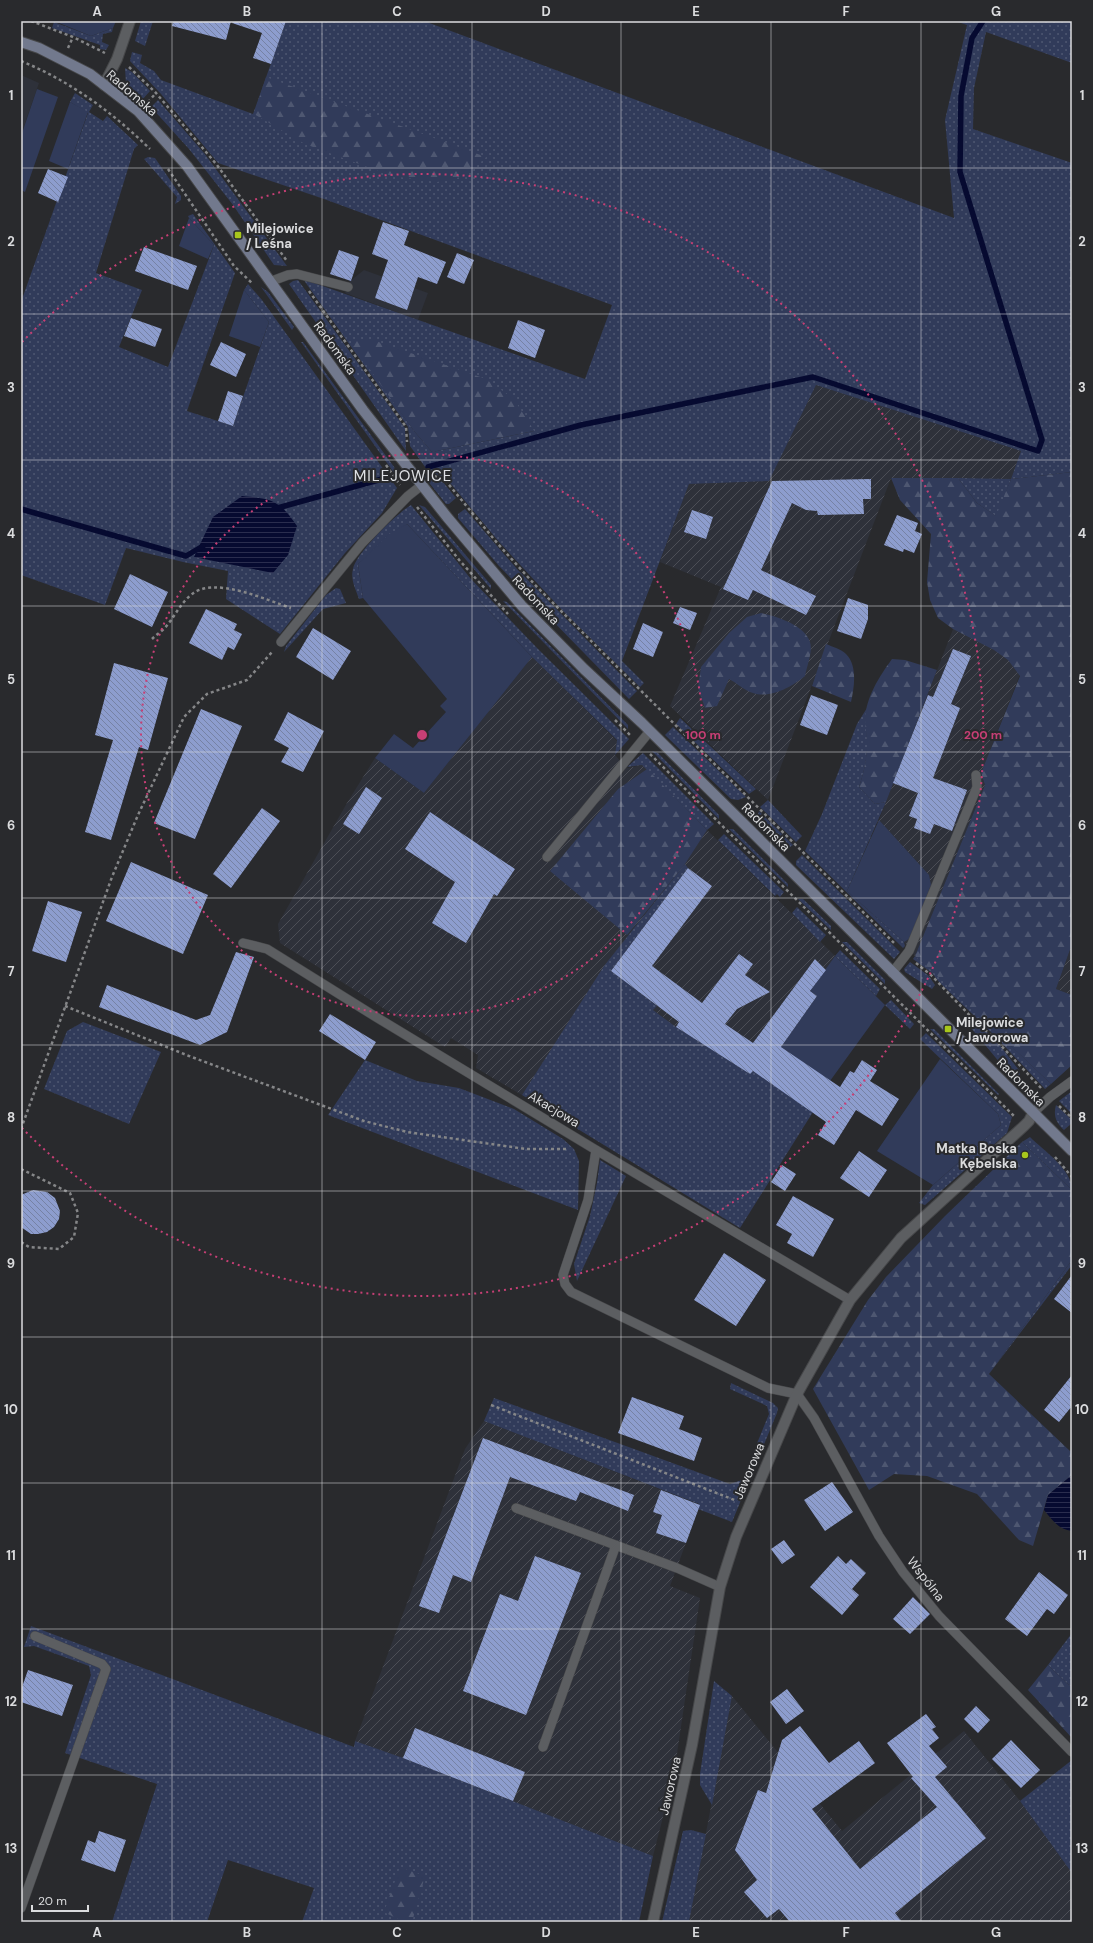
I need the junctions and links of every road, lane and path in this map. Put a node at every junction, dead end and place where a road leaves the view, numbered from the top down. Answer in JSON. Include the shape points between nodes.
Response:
{"nodes":[{"id":1,"x":31,"y":21,"type":"edge"},
{"id":2,"x":130,"y":21,"type":"edge"},
{"id":3,"x":21,"y":42,"type":"edge"},
{"id":4,"x":117,"y":59,"type":"junction"},
{"id":5,"x":21,"y":61,"type":"edge"},
{"id":6,"x":104,"y":85,"type":"junction"},
{"id":7,"x":156,"y":93,"type":"junction"},
{"id":8,"x":94,"y":101,"type":"dead end"},
{"id":9,"x":147,"y":103,"type":"dead end"},
{"id":10,"x":129,"y":121,"type":"dead end"},
{"id":11,"x":125,"y":126,"type":"dead end"},
{"id":12,"x":297,"y":274,"type":"junction"},
{"id":13,"x":272,"y":281,"type":"junction"},
{"id":14,"x":348,"y":287,"type":"dead end"},
{"id":15,"x":408,"y":450,"type":"dead end"},
{"id":16,"x":432,"y":475,"type":"dead end"},
{"id":17,"x":422,"y":486,"type":"junction"},
{"id":18,"x":305,"y":612,"type":"junction"},
{"id":19,"x":152,"y":638,"type":"dead end"},
{"id":20,"x":281,"y":642,"type":"joint"},
{"id":21,"x":650,"y":731,"type":"junction"},
{"id":22,"x":976,"y":776,"type":"dead end"},
{"id":23,"x":547,"y":857,"type":"dead end"},
{"id":24,"x":244,"y":943,"type":"dead end"},
{"id":25,"x":907,"y":956,"type":"junction"},
{"id":26,"x":892,"y":973,"type":"junction"},
{"id":27,"x":66,"y":1006,"type":"junction"},
{"id":28,"x":1072,"y":1081,"type":"edge"},
{"id":29,"x":1050,"y":1097,"type":"junction"},
{"id":30,"x":1033,"y":1113,"type":"junction"},
{"id":31,"x":21,"y":1129,"type":"edge"},
{"id":32,"x":596,"y":1150,"type":"junction"},
{"id":33,"x":1072,"y":1151,"type":"edge"},
{"id":34,"x":1062,"y":1164,"type":"dead end"},
{"id":35,"x":21,"y":1169,"type":"edge"},
{"id":36,"x":1072,"y":1177,"type":"edge"},
{"id":37,"x":21,"y":1242,"type":"edge"},
{"id":38,"x":850,"y":1300,"type":"junction"},
{"id":39,"x":797,"y":1394,"type":"junction"},
{"id":40,"x":491,"y":1405,"type":"dead end"},
{"id":41,"x":749,"y":1505,"type":"junction"},
{"id":42,"x":516,"y":1508,"type":"dead end"},
{"id":43,"x":616,"y":1545,"type":"junction"},
{"id":44,"x":720,"y":1587,"type":"junction"},
{"id":45,"x":35,"y":1636,"type":"dead end"},
{"id":46,"x":543,"y":1747,"type":"dead end"},
{"id":47,"x":1072,"y":1752,"type":"edge"},
{"id":48,"x":21,"y":1908,"type":"edge"},
{"id":49,"x":653,"y":1922,"type":"edge"}],
"edges":[{"from":1,"to":4,"type":"path","via":[[73,37]]},
{"from":2,"to":4,"type":"street"},
{"from":3,"to":6,"type":"main road","name":"Radomska","via":[[63,60],[90,74]]},
{"from":4,"to":6,"type":"street"},
{"from":4,"to":7,"type":"path"},
{"from":5,"to":8,"type":"path"},
{"from":6,"to":13,"type":"main road","name":"Radomska","via":[[138,111],[187,166]]},
{"from":7,"to":9,"type":"path"},
{"from":7,"to":12,"type":"path","via":[[217,165]]},
{"from":10,"to":11,"type":"path"},
{"from":12,"to":13,"type":"lane"},
{"from":12,"to":14,"type":"lane"},
{"from":12,"to":15,"type":"path","via":[[406,427]]},
{"from":13,"to":17,"type":"main road","name":"Radomska"},
{"from":16,"to":25,"type":"path","via":[[445,480],[498,544],[542,591]]},
{"from":17,"to":18,"type":"lane","via":[[408,496],[362,543]]},
{"from":17,"to":21,"type":"main road","name":"Radomska","via":[[522,606]]},
{"from":18,"to":19,"type":"path","via":[[242,592],[213,586],[192,593],[180,605],[168,625]]},
{"from":18,"to":20,"type":"lane"},
{"from":20,"to":27,"type":"path","via":[[247,680],[207,694],[184,717],[112,877]]},
{"from":21,"to":23,"type":"lane"},
{"from":21,"to":26,"type":"main road","name":"Radomska"},
{"from":22,"to":25,"type":"lane","via":[[977,787]]},
{"from":24,"to":32,"type":"lane","name":"Akacjowa","via":[[267,949]]},
{"from":25,"to":26,"type":"lane"},
{"from":25,"to":29,"type":"path","via":[[930,974]]},
{"from":26,"to":30,"type":"main road","name":"Radomska"},
{"from":27,"to":31,"type":"path"},
{"from":27,"to":32,"type":"path","via":[[189,1056],[364,1120],[400,1130],[526,1149]]},
{"from":28,"to":29,"type":"lane"},
{"from":29,"to":30,"type":"lane"},
{"from":30,"to":33,"type":"main road","name":"Radomska"},
{"from":30,"to":38,"type":"street","name":"Jaworowa","via":[[1024,1126],[901,1238]]},
{"from":32,"to":38,"type":"lane","name":"Akacjowa"},
{"from":32,"to":39,"type":"lane","via":[[588,1200],[564,1275],[565,1284],[571,1292],[768,1388]]},
{"from":34,"to":36,"type":"path"},
{"from":35,"to":37,"type":"path","via":[[70,1194],[78,1212],[74,1237],[59,1249],[28,1246]]},
{"from":38,"to":39,"type":"street","name":"Jaworowa"},
{"from":39,"to":41,"type":"street","name":"Jaworowa"},
{"from":39,"to":47,"type":"lane","name":"Wspólna","via":[[814,1418],[903,1572],[939,1616]]},
{"from":40,"to":41,"type":"path"},
{"from":41,"to":44,"type":"street","name":"Jaworowa"},
{"from":42,"to":43,"type":"lane"},
{"from":43,"to":44,"type":"lane"},
{"from":43,"to":46,"type":"lane"},
{"from":44,"to":49,"type":"street","name":"Jaworowa","via":[[692,1745]]},
{"from":45,"to":48,"type":"lane","via":[[102,1664],[106,1669]]}]}
